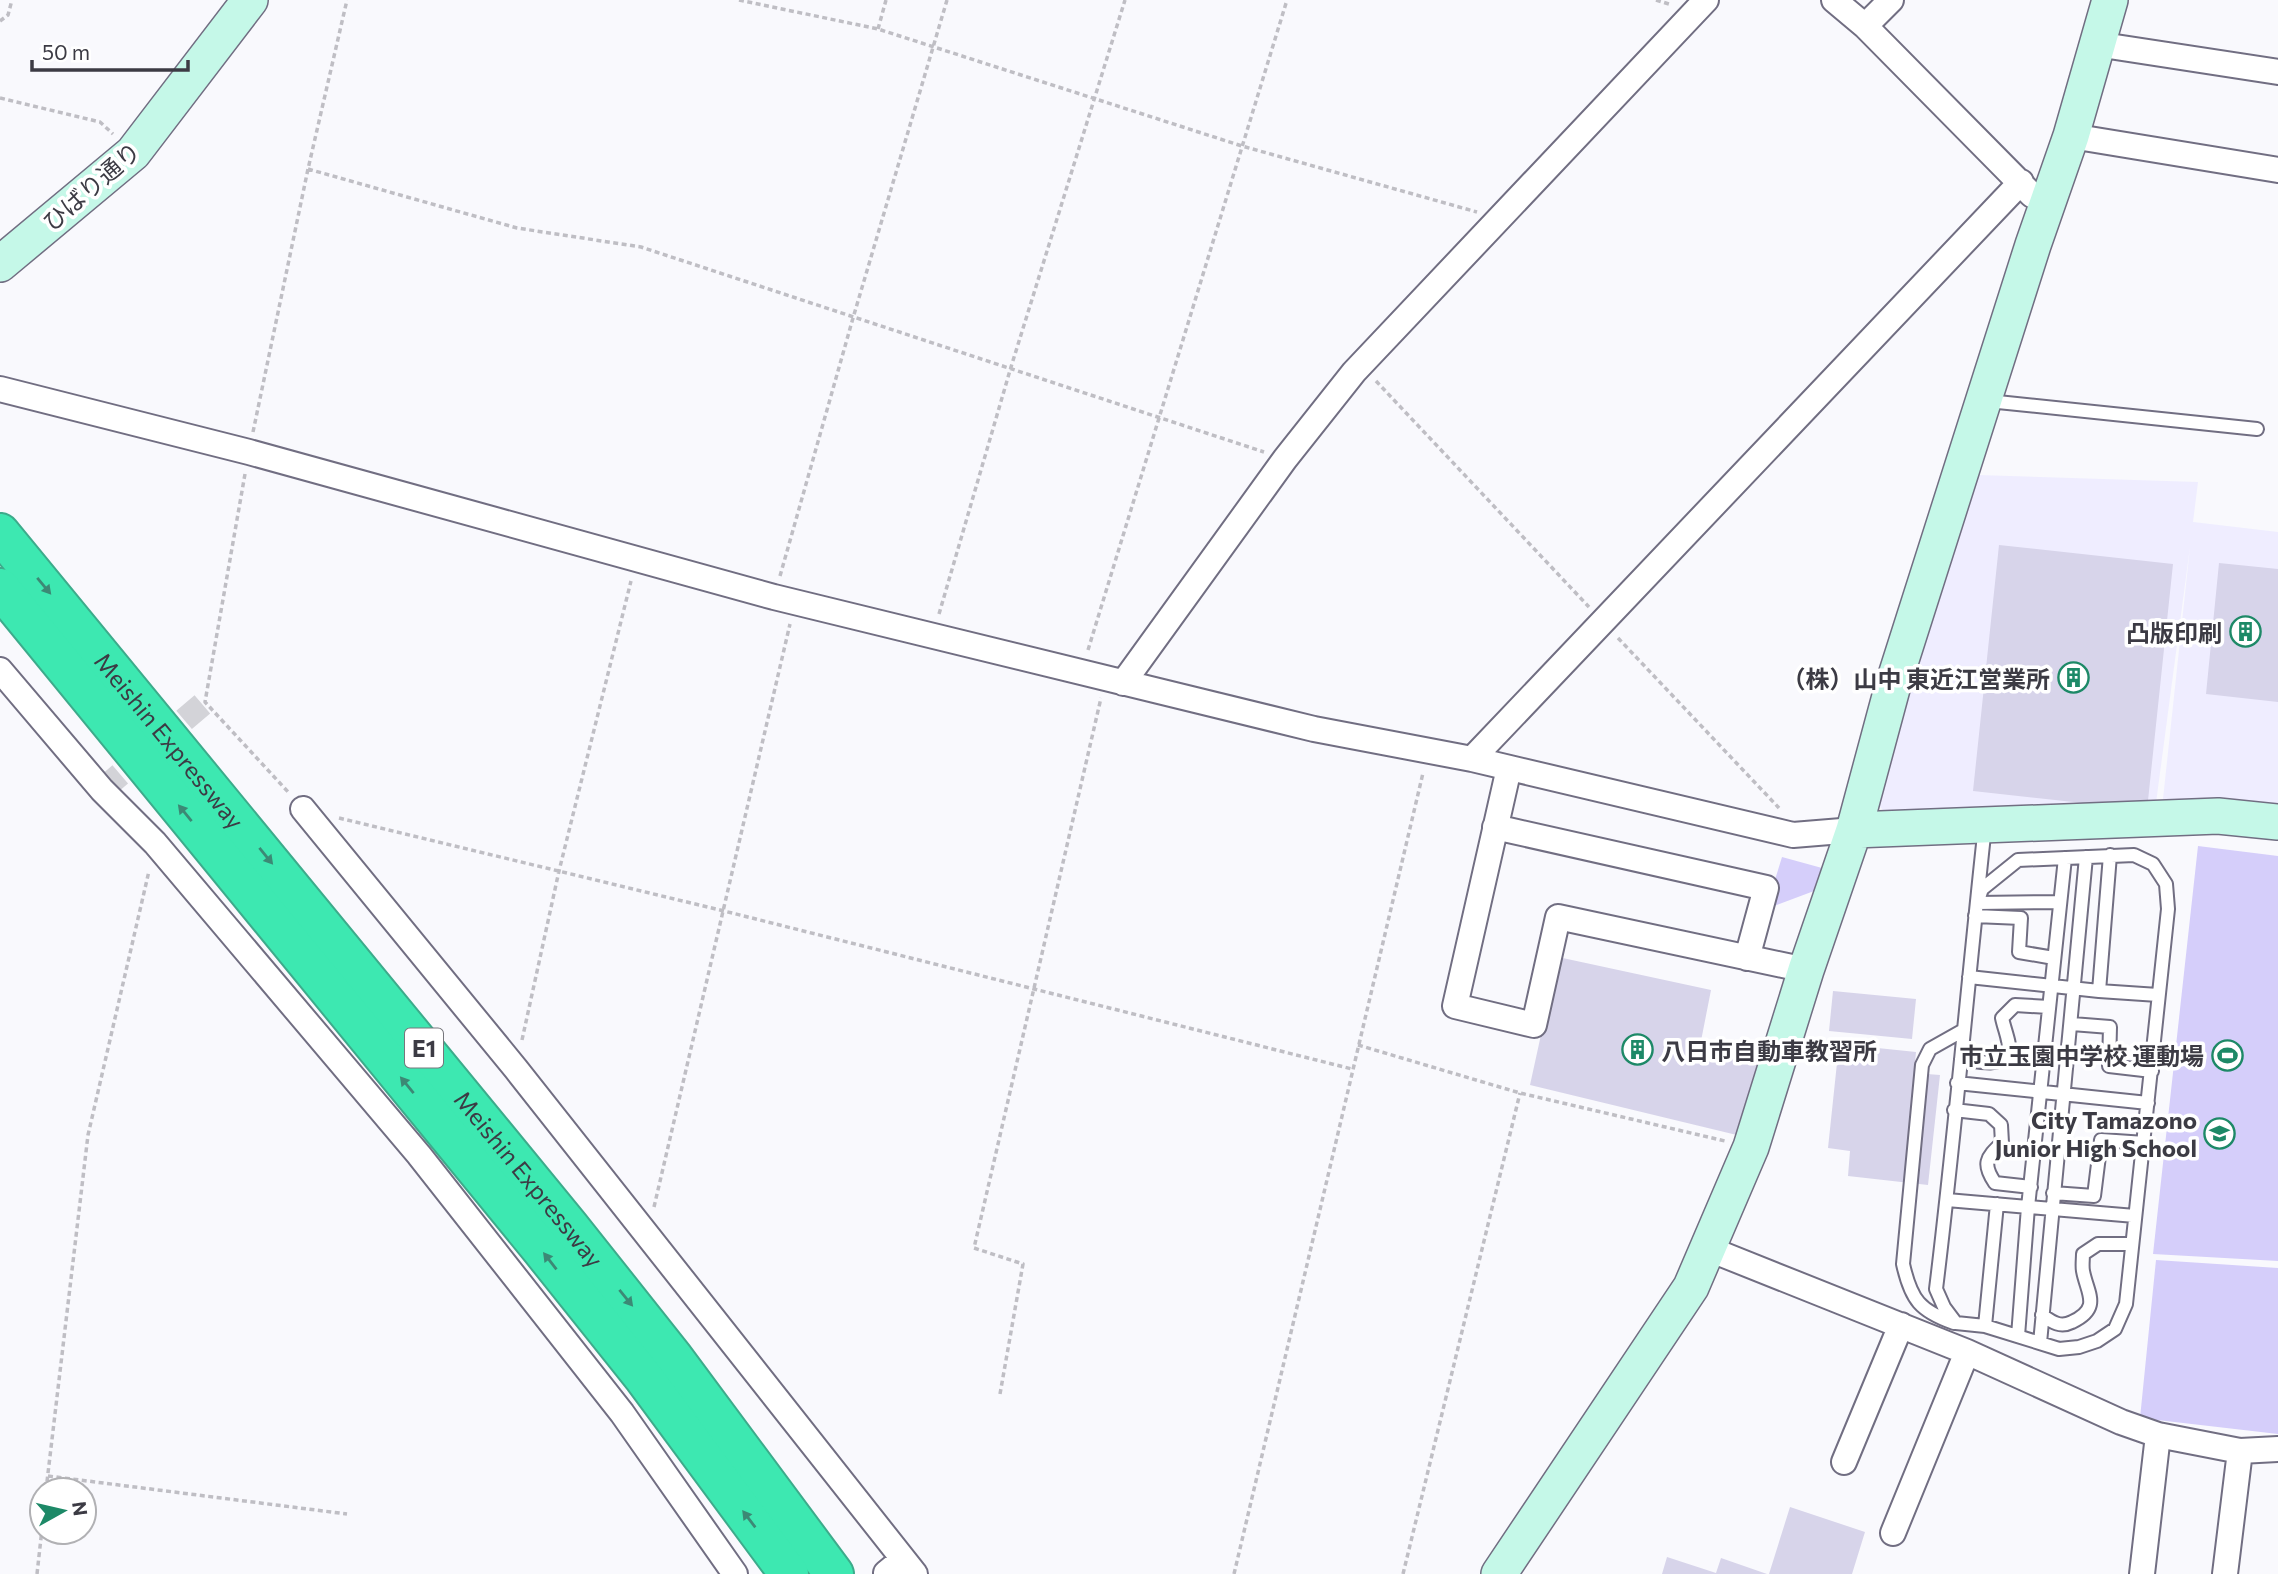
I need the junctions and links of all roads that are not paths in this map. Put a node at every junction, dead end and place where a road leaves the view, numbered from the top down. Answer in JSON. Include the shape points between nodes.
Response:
{"nodes":[{"id":1,"x":250,"y":0,"type":"edge"},
{"id":2,"x":1706,"y":0,"type":"edge"},
{"id":3,"x":1834,"y":0,"type":"edge"},
{"id":4,"x":1891,"y":0,"type":"edge"},
{"id":5,"x":2110,"y":0,"type":"edge"},
{"id":6,"x":1865,"y":26,"type":"junction"},
{"id":7,"x":2096,"y":44,"type":"junction"},
{"id":8,"x":2278,"y":72,"type":"edge"},
{"id":9,"x":2071,"y":135,"type":"junction"},
{"id":10,"x":2278,"y":170,"type":"edge"},
{"id":11,"x":2021,"y":182,"type":"junction"},
{"id":12,"x":2046,"y":211,"type":"junction"},
{"id":13,"x":0,"y":264,"type":"edge"},
{"id":14,"x":0,"y":389,"type":"edge"},
{"id":15,"x":1984,"y":401,"type":"junction"},
{"id":16,"x":2257,"y":429,"type":"dead end"},
{"id":17,"x":0,"y":533,"type":"edge"},
{"id":18,"x":0,"y":588,"type":"edge"},
{"id":19,"x":0,"y":670,"type":"edge"},
{"id":20,"x":1114,"y":681,"type":"junction"},
{"id":21,"x":1472,"y":759,"type":"junction"},
{"id":22,"x":1510,"y":768,"type":"junction"},
{"id":23,"x":303,"y":809,"type":"road end"},
{"id":24,"x":2278,"y":822,"type":"edge"},
{"id":25,"x":1985,"y":825,"type":"junction"},
{"id":26,"x":1495,"y":827,"type":"junction"},
{"id":27,"x":1854,"y":830,"type":"junction"},
{"id":28,"x":2110,"y":855,"type":"junction"},
{"id":29,"x":2087,"y":857,"type":"junction"},
{"id":30,"x":2065,"y":858,"type":"junction"},
{"id":31,"x":2059,"y":902,"type":"junction"},
{"id":32,"x":1976,"y":909,"type":"junction"},
{"id":33,"x":1747,"y":958,"type":"junction"},
{"id":34,"x":2054,"y":958,"type":"junction"},
{"id":35,"x":1806,"y":970,"type":"junction"},
{"id":36,"x":1969,"y":977,"type":"junction"},
{"id":37,"x":2051,"y":986,"type":"junction"},
{"id":38,"x":2075,"y":988,"type":"junction"},
{"id":39,"x":2099,"y":991,"type":"junction"},
{"id":40,"x":2158,"y":995,"type":"junction"},
{"id":41,"x":2049,"y":1007,"type":"junction"},
{"id":42,"x":2072,"y":1024,"type":"junction"},
{"id":43,"x":1962,"y":1031,"type":"junction"},
{"id":44,"x":1961,"y":1059,"type":"junction"},
{"id":45,"x":2151,"y":1071,"type":"junction"},
{"id":46,"x":1958,"y":1083,"type":"junction"},
{"id":47,"x":2040,"y":1091,"type":"junction"},
{"id":48,"x":2065,"y":1094,"type":"junction"},
{"id":49,"x":2148,"y":1103,"type":"junction"},
{"id":50,"x":1954,"y":1110,"type":"junction"},
{"id":51,"x":2144,"y":1143,"type":"junction"},
{"id":52,"x":2031,"y":1187,"type":"junction"},
{"id":53,"x":2053,"y":1193,"type":"junction"},
{"id":54,"x":1947,"y":1200,"type":"junction"},
{"id":55,"x":1997,"y":1204,"type":"junction"},
{"id":56,"x":2028,"y":1207,"type":"junction"},
{"id":57,"x":2051,"y":1209,"type":"junction"},
{"id":58,"x":2135,"y":1216,"type":"junction"},
{"id":59,"x":2131,"y":1244,"type":"junction"},
{"id":60,"x":1709,"y":1249,"type":"junction"},
{"id":61,"x":2042,"y":1315,"type":"junction"},
{"id":62,"x":1956,"y":1323,"type":"junction"},
{"id":63,"x":1901,"y":1325,"type":"junction"},
{"id":64,"x":1985,"y":1326,"type":"junction"},
{"id":65,"x":2018,"y":1336,"type":"junction"},
{"id":66,"x":2040,"y":1343,"type":"junction"},
{"id":67,"x":1967,"y":1352,"type":"junction"},
{"id":68,"x":673,"y":1357,"type":"junction"},
{"id":69,"x":2158,"y":1435,"type":"junction"},
{"id":70,"x":2278,"y":1449,"type":"edge"},
{"id":71,"x":2240,"y":1451,"type":"junction"},
{"id":72,"x":1844,"y":1462,"type":"dead end"},
{"id":73,"x":1893,"y":1532,"type":"dead end"},
{"id":74,"x":901,"y":1569,"type":"edge"},
{"id":75,"x":735,"y":1574,"type":"edge"},
{"id":76,"x":789,"y":1574,"type":"edge"},
{"id":77,"x":834,"y":1574,"type":"edge"},
{"id":78,"x":843,"y":1574,"type":"edge"},
{"id":79,"x":1499,"y":1574,"type":"edge"},
{"id":80,"x":2142,"y":1574,"type":"edge"},
{"id":81,"x":2225,"y":1574,"type":"edge"}],
"edges":[{"from":1,"to":13,"type":"street","name":"ひばり通り","via":[[134,153]]},
{"from":2,"to":20,"type":"street","via":[[1361,365]]},
{"from":3,"to":6,"type":"street"},
{"from":4,"to":6,"type":"street"},
{"from":5,"to":7,"type":"street"},
{"from":6,"to":11,"type":"street"},
{"from":7,"to":8,"type":"street"},
{"from":7,"to":9,"type":"street"},
{"from":9,"to":10,"type":"street"},
{"from":9,"to":12,"type":"street"},
{"from":11,"to":12,"type":"street"},
{"from":11,"to":21,"type":"street"},
{"from":12,"to":15,"type":"street"},
{"from":14,"to":20,"type":"street","via":[[249,452],[784,599]]},
{"from":15,"to":16,"type":"lane"},
{"from":15,"to":27,"type":"street","via":[[1893,685]]},
{"from":17,"to":68,"type":"highway","name":"Meishin Expressway","number":"E1","one_way":true},
{"from":76,"to":18,"type":"highway","name":"Meishin Expressway","number":"E1","one_way":true,"via":[[644,1378],[541,1249]]},
{"from":19,"to":75,"type":"street","via":[[102,790],[155,843],[419,1155],[622,1413]]},
{"from":20,"to":21,"type":"street","via":[[1314,729]]},
{"from":21,"to":22,"type":"street"},
{"from":22,"to":26,"type":"street"},
{"from":22,"to":27,"type":"street","via":[[1793,835]]},
{"from":23,"to":74,"type":"street","via":[[648,1235]]},
{"from":24,"to":25,"type":"street","via":[[2218,817]]},
{"from":25,"to":27,"type":"street"},
{"from":25,"to":32,"type":"lane"},
{"from":26,"to":33,"type":"street","via":[[1766,888]]},
{"from":26,"to":33,"type":"street","via":[[1455,1006],[1534,1025],[1558,917]]},
{"from":27,"to":35,"type":"street"},
{"from":28,"to":29,"type":"lane"},
{"from":28,"to":39,"type":"lane"},
{"from":28,"to":40,"type":"lane","via":[[2134,855],[2153,864],[2166,884],[2168,909]]},
{"from":29,"to":30,"type":"lane"},
{"from":29,"to":38,"type":"lane"},
{"from":30,"to":31,"type":"lane"},
{"from":30,"to":32,"type":"lane","via":[[2018,860],[1982,889]]},
{"from":31,"to":32,"type":"lane"},
{"from":31,"to":34,"type":"lane"},
{"from":32,"to":34,"type":"lane","via":[[2021,918],[2019,952]]},
{"from":32,"to":36,"type":"lane"},
{"from":33,"to":35,"type":"street"},
{"from":34,"to":37,"type":"lane"},
{"from":35,"to":60,"type":"street","via":[[1751,1147]]},
{"from":36,"to":37,"type":"lane"},
{"from":36,"to":43,"type":"lane"},
{"from":37,"to":38,"type":"lane"},
{"from":37,"to":41,"type":"lane"},
{"from":38,"to":39,"type":"lane"},
{"from":38,"to":42,"type":"lane"},
{"from":39,"to":40,"type":"lane"},
{"from":40,"to":45,"type":"lane"},
{"from":41,"to":44,"type":"lane","via":[[2015,1005],[2002,1018],[2011,1045],[2003,1061]]},
{"from":41,"to":47,"type":"lane"},
{"from":42,"to":45,"type":"lane","via":[[2110,1027],[2109,1066]]},
{"from":42,"to":48,"type":"lane"},
{"from":43,"to":44,"type":"lane"},
{"from":43,"to":62,"type":"lane","via":[[1930,1049],[1922,1065],[1903,1264],[1907,1285],[1919,1304],[1933,1316]]},
{"from":44,"to":46,"type":"lane"},
{"from":45,"to":49,"type":"lane"},
{"from":46,"to":47,"type":"lane"},
{"from":46,"to":50,"type":"lane"},
{"from":47,"to":48,"type":"lane"},
{"from":47,"to":52,"type":"lane"},
{"from":48,"to":49,"type":"lane"},
{"from":48,"to":53,"type":"lane"},
{"from":49,"to":51,"type":"lane"},
{"from":50,"to":52,"type":"lane","via":[[1989,1114],[2001,1125],[2002,1143],[1987,1163],[1995,1183]]},
{"from":50,"to":54,"type":"lane"},
{"from":51,"to":53,"type":"lane","via":[[2101,1140],[2094,1196]]},
{"from":51,"to":58,"type":"lane"},
{"from":52,"to":56,"type":"lane"},
{"from":53,"to":57,"type":"lane"},
{"from":54,"to":55,"type":"lane"},
{"from":54,"to":62,"type":"lane","via":[[1936,1289]]},
{"from":55,"to":56,"type":"lane"},
{"from":55,"to":64,"type":"lane"},
{"from":56,"to":57,"type":"lane"},
{"from":56,"to":65,"type":"lane"},
{"from":57,"to":58,"type":"lane"},
{"from":57,"to":61,"type":"lane"},
{"from":58,"to":59,"type":"lane"},
{"from":59,"to":61,"type":"lane","via":[[2098,1244],[2083,1254],[2091,1302],[2076,1321],[2054,1324]]},
{"from":59,"to":66,"type":"lane","via":[[2126,1304],[2115,1329],[2079,1346],[2059,1349]]},
{"from":60,"to":63,"type":"street"},
{"from":60,"to":79,"type":"street","via":[[1690,1287]]},
{"from":61,"to":66,"type":"lane"},
{"from":62,"to":64,"type":"lane"},
{"from":63,"to":67,"type":"street"},
{"from":63,"to":72,"type":"street"},
{"from":64,"to":65,"type":"lane"},
{"from":65,"to":66,"type":"lane"},
{"from":67,"to":69,"type":"street"},
{"from":67,"to":73,"type":"street"},
{"from":68,"to":77,"type":"highway","name":"Meishin Expressway","number":"E1"},
{"from":68,"to":78,"type":"highway"},
{"from":69,"to":71,"type":"street"},
{"from":69,"to":80,"type":"street"},
{"from":70,"to":71,"type":"street"},
{"from":71,"to":81,"type":"street"}]}
